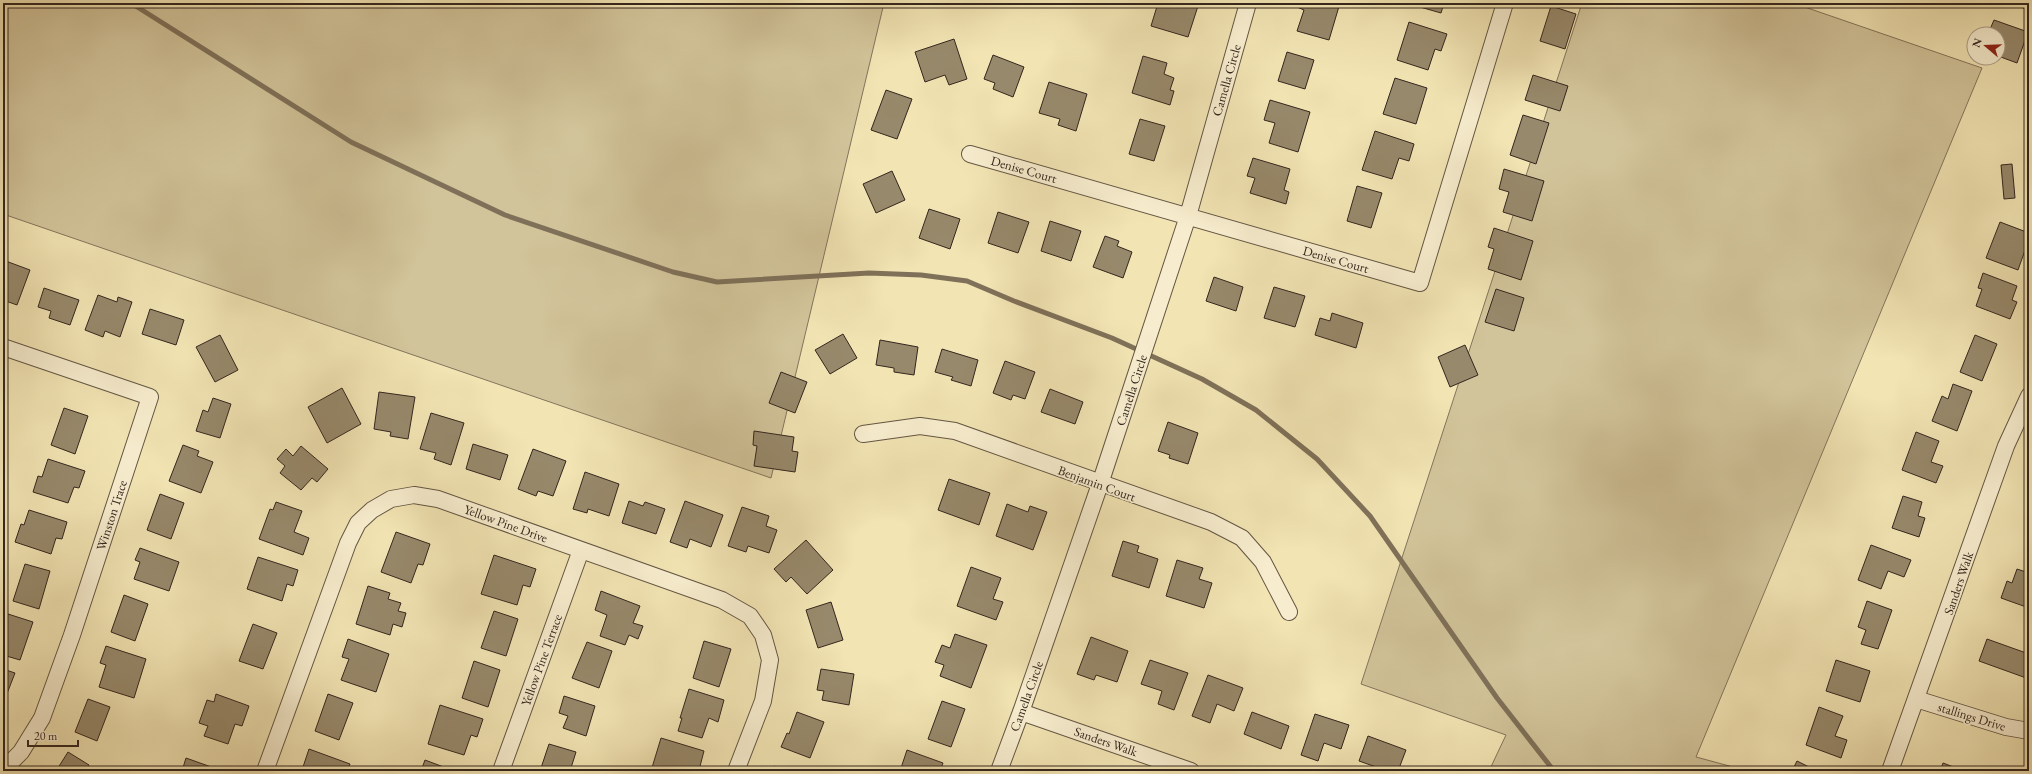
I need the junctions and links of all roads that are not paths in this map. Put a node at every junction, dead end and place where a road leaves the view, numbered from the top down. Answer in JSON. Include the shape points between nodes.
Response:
{"nodes":[{"id":1,"x":1248,"y":3,"type":"edge"},
{"id":2,"x":1505,"y":3,"type":"edge"},
{"id":3,"x":970,"y":154,"type":"dead end"},
{"id":4,"x":1188,"y":216,"type":"junction"},
{"id":5,"x":3,"y":347,"type":"edge"},
{"id":6,"x":2029,"y":396,"type":"edge"},
{"id":7,"x":863,"y":434,"type":"dead end"},
{"id":8,"x":1100,"y":484,"type":"junction"},
{"id":9,"x":581,"y":550,"type":"junction"},
{"id":10,"x":1289,"y":612,"type":"dead end"},
{"id":11,"x":1916,"y":699,"type":"junction"},
{"id":12,"x":1021,"y":712,"type":"junction"},
{"id":13,"x":2029,"y":731,"type":"edge"},
{"id":14,"x":3,"y":770,"type":"edge"},
{"id":15,"x":265,"y":771,"type":"edge"},
{"id":16,"x":501,"y":771,"type":"edge"},
{"id":17,"x":736,"y":771,"type":"edge"},
{"id":18,"x":999,"y":771,"type":"edge"},
{"id":19,"x":1191,"y":771,"type":"edge"},
{"id":20,"x":1890,"y":771,"type":"edge"}],
"edges":[{"from":1,"to":4,"type":"street","name":"Camella Circle"},
{"from":2,"to":4,"type":"street","name":"Denise Court","via":[[1420,283]]},
{"from":3,"to":4,"type":"street","name":"Denise Court"},
{"from":4,"to":8,"type":"street","name":"Camella Circle"},
{"from":5,"to":14,"type":"street","name":"Winston Trace","via":[[150,397],[42,718],[20,752]]},
{"from":6,"to":11,"type":"street","name":"Sanders Walk","via":[[2006,446]]},
{"from":7,"to":8,"type":"street","name":"Benjamin Court","via":[[920,426],[955,431]]},
{"from":8,"to":10,"type":"street","name":"Benjamin Court","via":[[1211,522],[1242,538],[1263,562]]},
{"from":8,"to":12,"type":"street","name":"Camella Circle"},
{"from":9,"to":15,"type":"street","name":"Yellow Pine Drive","via":[[438,499],[414,495],[391,498],[372,510],[358,523],[348,543]]},
{"from":9,"to":16,"type":"street","name":"Yellow Pine Terrace"},
{"from":9,"to":17,"type":"street","name":"Yellow Pine Drive","via":[[722,600],[750,616],[763,635],[770,660],[763,701]]},
{"from":11,"to":13,"type":"street","name":"stallings Drive","via":[[2006,727]]},
{"from":11,"to":20,"type":"street","name":"Sanders Walk"},
{"from":12,"to":18,"type":"street","name":"Camella Circle"},
{"from":12,"to":19,"type":"street","name":"Sanders Walk"}]}
